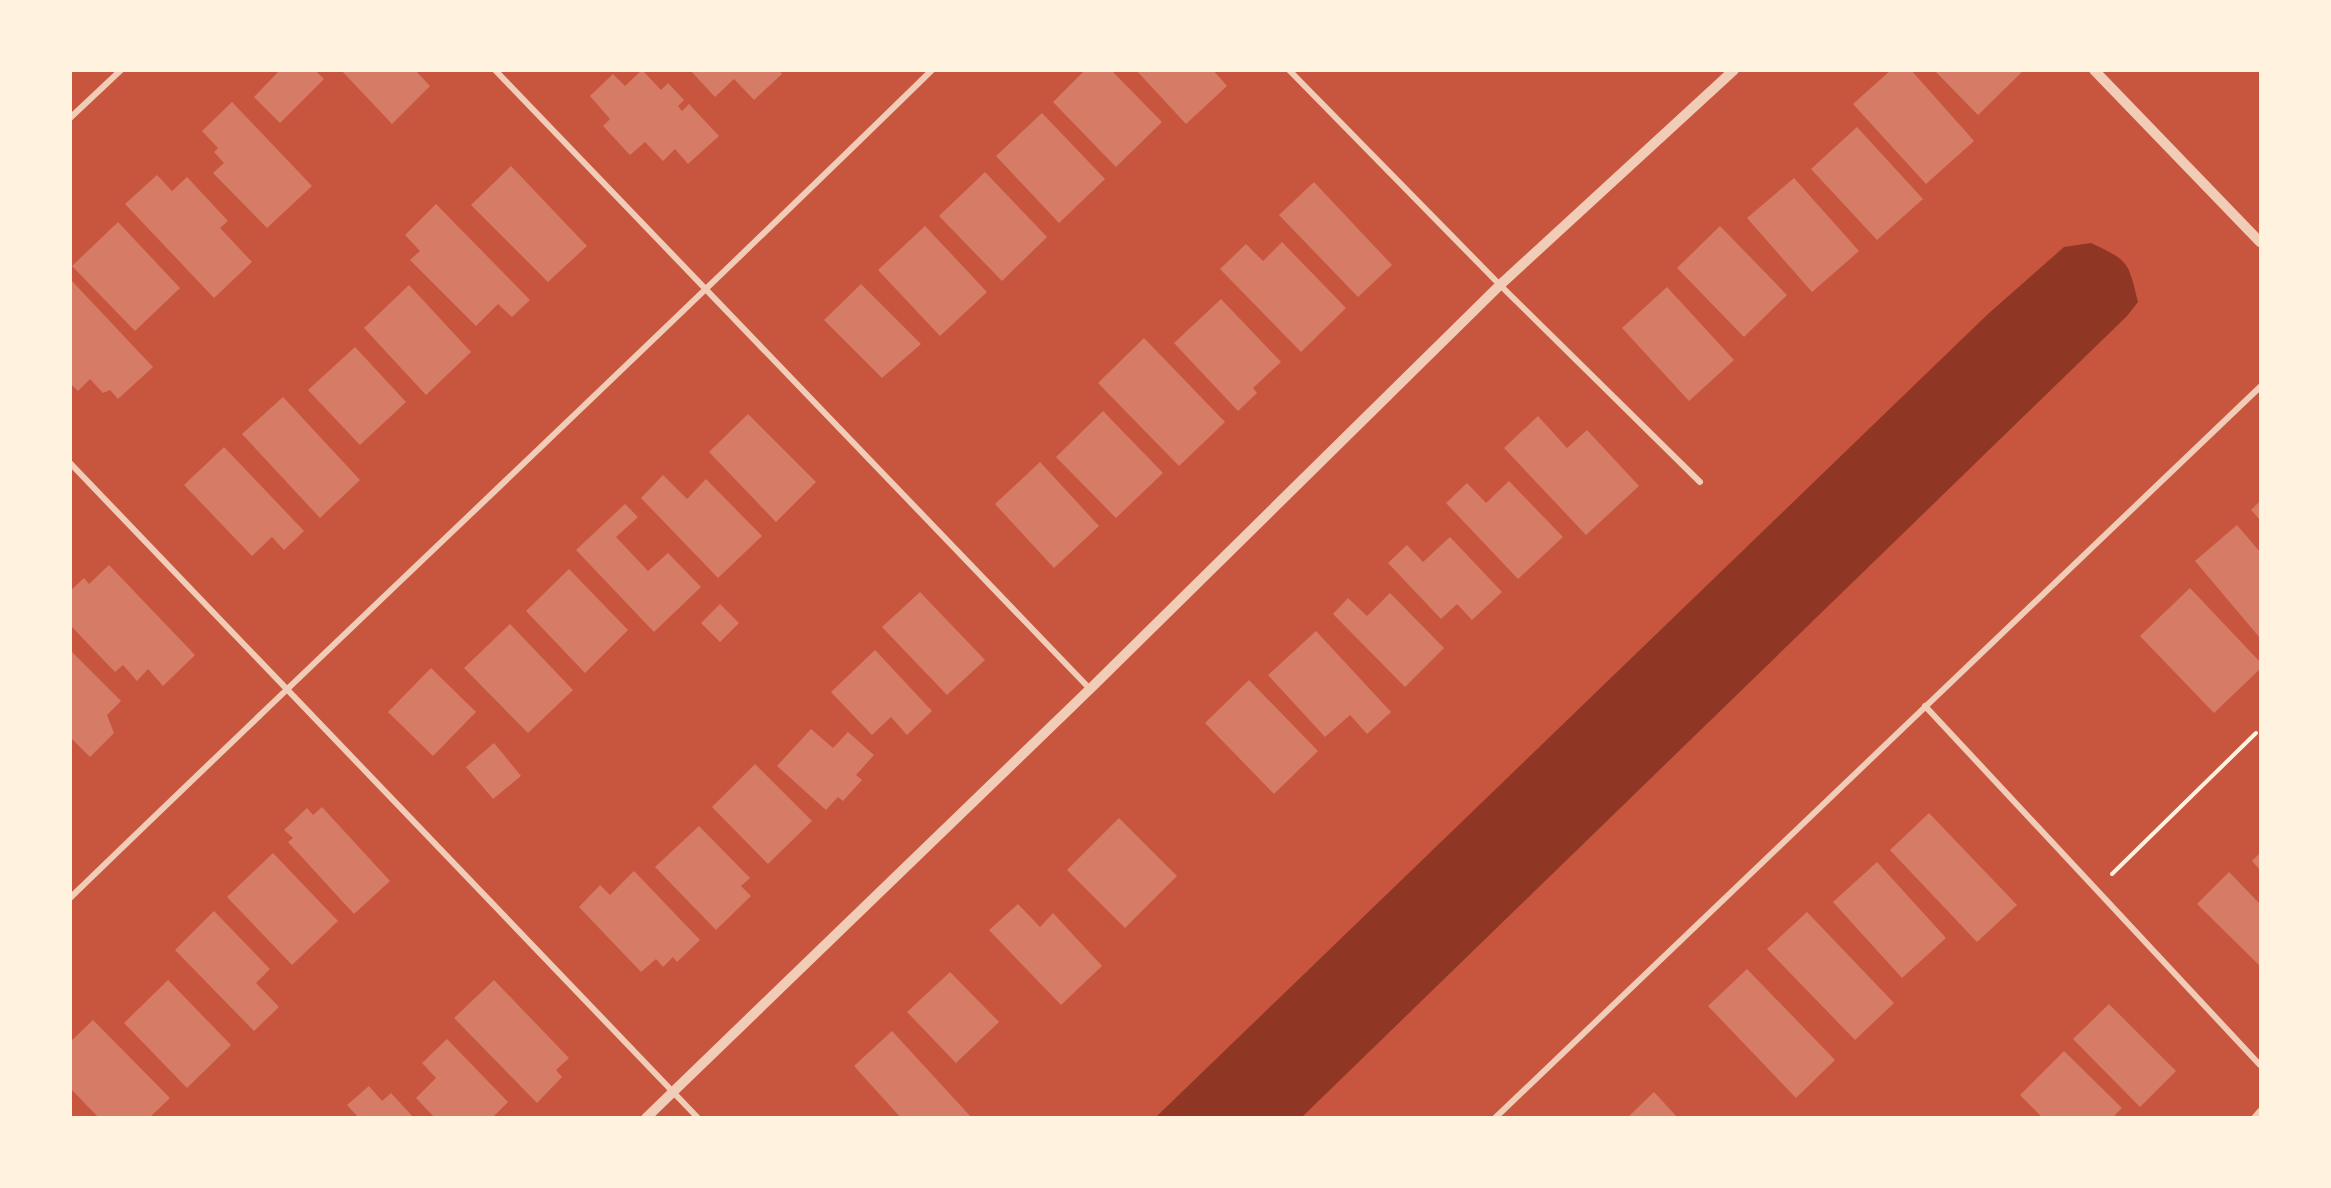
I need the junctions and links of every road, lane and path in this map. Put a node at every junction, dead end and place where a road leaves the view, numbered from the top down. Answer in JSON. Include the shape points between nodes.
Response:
{"nodes":[{"id":1,"x":121,"y":70,"type":"edge"},
{"id":2,"x":495,"y":70,"type":"edge"},
{"id":3,"x":932,"y":70,"type":"edge"},
{"id":4,"x":1289,"y":70,"type":"edge"},
{"id":5,"x":1734,"y":70,"type":"edge"},
{"id":6,"x":2094,"y":70,"type":"edge"},
{"id":7,"x":70,"y":118,"type":"edge"},
{"id":8,"x":2260,"y":242,"type":"edge"},
{"id":9,"x":1500,"y":285,"type":"junction"},
{"id":10,"x":706,"y":291,"type":"junction"},
{"id":11,"x":2260,"y":387,"type":"edge"},
{"id":12,"x":70,"y":463,"type":"edge"},
{"id":13,"x":1700,"y":482,"type":"dead end"},
{"id":14,"x":288,"y":688,"type":"junction"},
{"id":15,"x":1090,"y":689,"type":"junction"},
{"id":16,"x":1925,"y":706,"type":"junction"},
{"id":17,"x":2256,"y":733,"type":"dead end"},
{"id":18,"x":2096,"y":890,"type":"junction"},
{"id":19,"x":70,"y":898,"type":"edge"},
{"id":20,"x":2260,"y":1065,"type":"edge"},
{"id":21,"x":672,"y":1092,"type":"junction"},
{"id":22,"x":2260,"y":1111,"type":"edge"},
{"id":23,"x":646,"y":1118,"type":"edge"},
{"id":24,"x":698,"y":1118,"type":"edge"},
{"id":25,"x":1495,"y":1118,"type":"edge"},
{"id":26,"x":2254,"y":1118,"type":"edge"}],
"edges":[{"from":1,"to":7,"type":"street"},
{"from":2,"to":10,"type":"street"},
{"from":3,"to":10,"type":"street"},
{"from":4,"to":9,"type":"street"},
{"from":5,"to":9,"type":"street"},
{"from":6,"to":8,"type":"street"},
{"from":9,"to":13,"type":"street"},
{"from":9,"to":15,"type":"street"},
{"from":10,"to":14,"type":"street"},
{"from":10,"to":15,"type":"street"},
{"from":11,"to":16,"type":"street"},
{"from":12,"to":14,"type":"street"},
{"from":14,"to":19,"type":"street"},
{"from":14,"to":21,"type":"street"},
{"from":15,"to":21,"type":"street"},
{"from":16,"to":18,"type":"street"},
{"from":16,"to":25,"type":"street"},
{"from":17,"to":18,"type":"path"},
{"from":18,"to":20,"type":"street"},
{"from":21,"to":23,"type":"street"},
{"from":21,"to":24,"type":"street"},
{"from":22,"to":26,"type":"street"}]}
